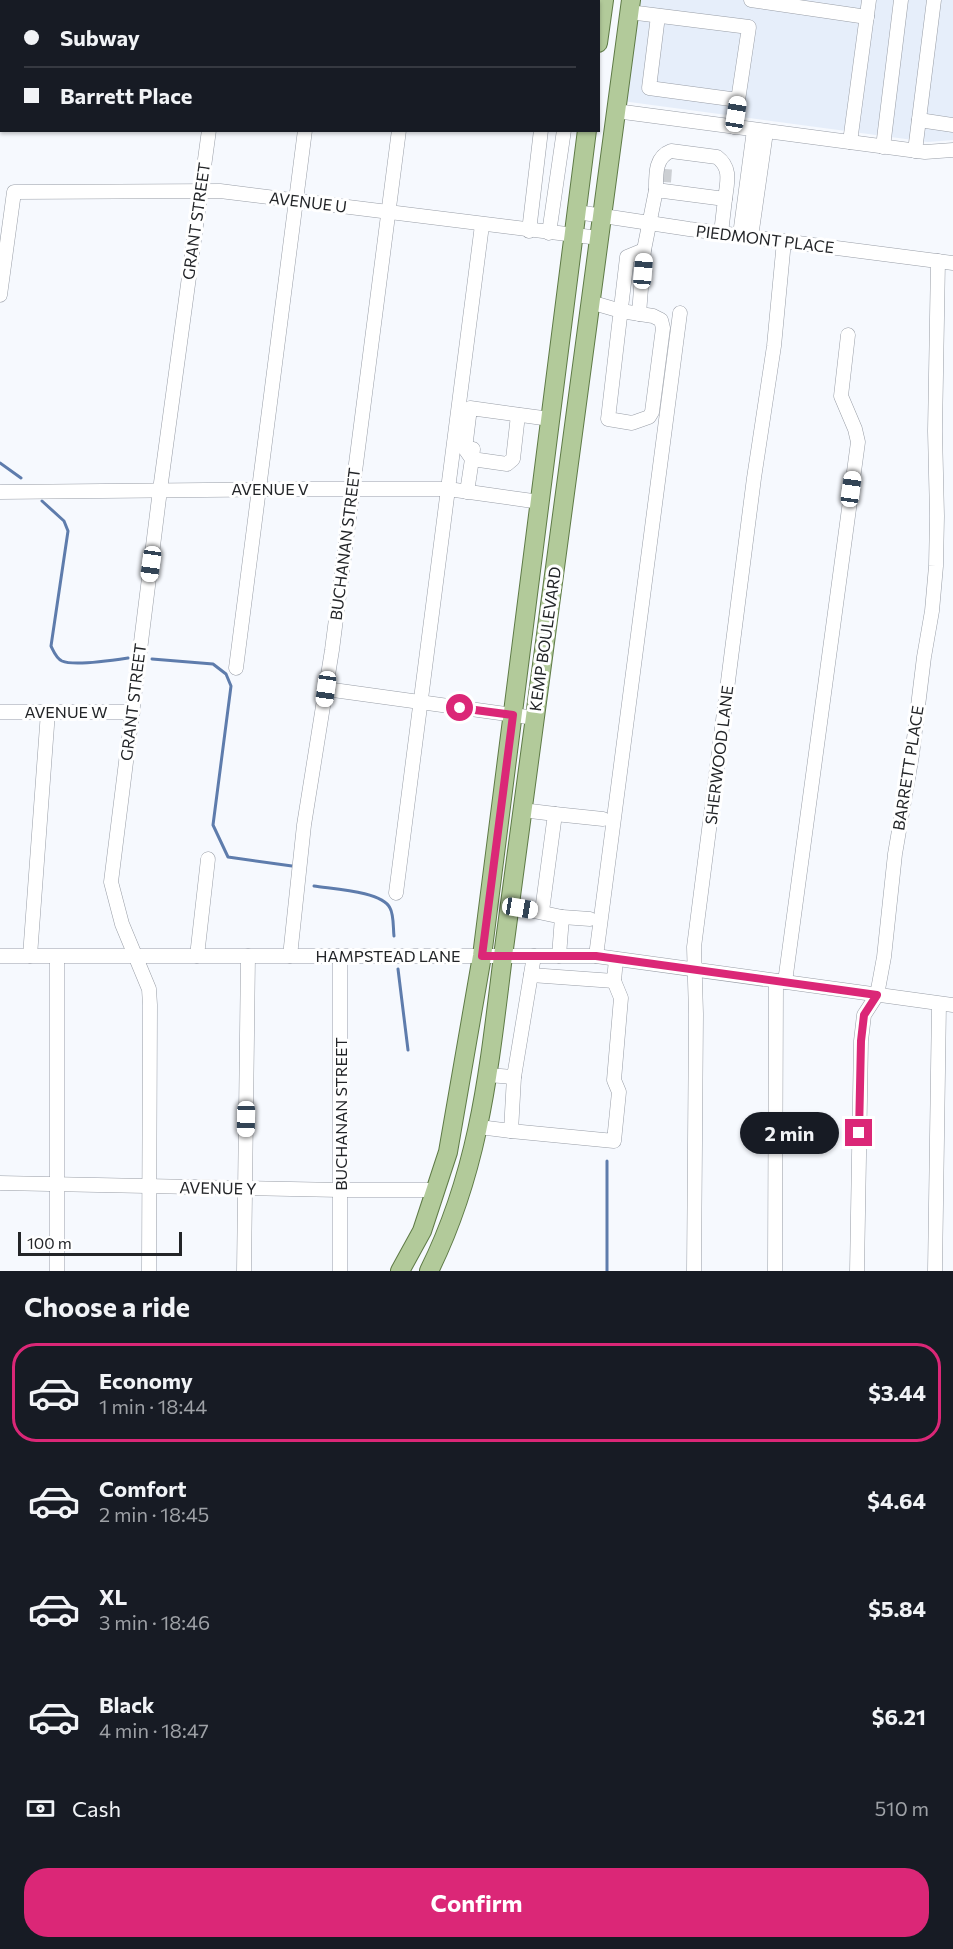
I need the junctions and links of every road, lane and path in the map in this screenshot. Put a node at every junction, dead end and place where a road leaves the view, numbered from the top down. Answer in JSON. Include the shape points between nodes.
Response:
{"nodes":[{"id":1,"x":751,"y":0,"type":"edge"},
{"id":2,"x":869,"y":0,"type":"edge"},
{"id":3,"x":901,"y":0,"type":"edge"},
{"id":4,"x":934,"y":0,"type":"edge"},
{"id":5,"x":602,"y":5,"type":"edge"},
{"id":6,"x":630,"y":6,"type":"edge"},
{"id":7,"x":658,"y":16,"type":"junction"},
{"id":8,"x":867,"y":17,"type":"junction"},
{"id":9,"x":600,"y":27,"type":"edge"},
{"id":10,"x":738,"y":100,"type":"junction"},
{"id":11,"x":616,"y":111,"type":"junction"},
{"id":12,"x":919,"y":120,"type":"junction"},
{"id":13,"x":953,"y":125,"type":"edge"},
{"id":14,"x":734,"y":127,"type":"junction"},
{"id":15,"x":760,"y":131,"type":"junction"},
{"id":16,"x":209,"y":132,"type":"edge"},
{"id":17,"x":305,"y":132,"type":"edge"},
{"id":18,"x":399,"y":132,"type":"edge"},
{"id":19,"x":541,"y":132,"type":"edge"},
{"id":20,"x":564,"y":132,"type":"edge"},
{"id":21,"x":587,"y":132,"type":"edge"},
{"id":22,"x":850,"y":142,"type":"junction"},
{"id":23,"x":883,"y":147,"type":"junction"},
{"id":24,"x":953,"y":150,"type":"edge"},
{"id":25,"x":915,"y":151,"type":"junction"},
{"id":26,"x":664,"y":154,"type":"junction"},
{"id":27,"x":662,"y":183,"type":"junction"},
{"id":28,"x":200,"y":190,"type":"junction"},
{"id":29,"x":725,"y":199,"type":"junction"},
{"id":30,"x":296,"y":200,"type":"junction"},
{"id":31,"x":389,"y":212,"type":"junction"},
{"id":32,"x":577,"y":212,"type":"junction"},
{"id":33,"x":602,"y":216,"type":"junction"},
{"id":34,"x":651,"y":223,"type":"junction"},
{"id":35,"x":482,"y":225,"type":"junction"},
{"id":36,"x":529,"y":231,"type":"junction"},
{"id":37,"x":549,"y":233,"type":"junction"},
{"id":38,"x":721,"y":233,"type":"junction"},
{"id":39,"x":574,"y":236,"type":"junction"},
{"id":40,"x":745,"y":236,"type":"junction"},
{"id":41,"x":599,"y":238,"type":"junction"},
{"id":42,"x":784,"y":241,"type":"junction"},
{"id":43,"x":645,"y":250,"type":"junction"},
{"id":44,"x":938,"y":261,"type":"junction"},
{"id":45,"x":953,"y":263,"type":"edge"},
{"id":46,"x":0,"y":295,"type":"edge"},
{"id":47,"x":590,"y":303,"type":"junction"},
{"id":48,"x":621,"y":311,"type":"junction"},
{"id":49,"x":680,"y":313,"type":"dead end"},
{"id":50,"x":639,"y":314,"type":"junction"},
{"id":51,"x":848,"y":335,"type":"dead end"},
{"id":52,"x":518,"y":415,"type":"junction"},
{"id":53,"x":550,"y":420,"type":"junction"},
{"id":54,"x":472,"y":459,"type":"junction"},
{"id":55,"x":258,"y":489,"type":"junction"},
{"id":56,"x":352,"y":489,"type":"junction"},
{"id":57,"x":448,"y":489,"type":"junction"},
{"id":58,"x":160,"y":490,"type":"junction"},
{"id":59,"x":0,"y":492,"type":"edge"},
{"id":60,"x":467,"y":492,"type":"junction"},
{"id":61,"x":540,"y":502,"type":"junction"},
{"id":62,"x":563,"y":506,"type":"junction"},
{"id":63,"x":236,"y":668,"type":"dead end"},
{"id":64,"x":326,"y":689,"type":"junction"},
{"id":65,"x":421,"y":702,"type":"junction"},
{"id":66,"x":0,"y":712,"type":"edge"},
{"id":67,"x":48,"y":712,"type":"junction"},
{"id":68,"x":133,"y":712,"type":"junction"},
{"id":69,"x":513,"y":715,"type":"junction"},
{"id":70,"x":535,"y":718,"type":"junction"},
{"id":71,"x":522,"y":810,"type":"junction"},
{"id":72,"x":555,"y":814,"type":"junction"},
{"id":73,"x":603,"y":819,"type":"dead end"},
{"id":74,"x":208,"y":859,"type":"dead end"},
{"id":75,"x":396,"y":893,"type":"dead end"},
{"id":76,"x":510,"y":906,"type":"junction"},
{"id":77,"x":542,"y":911,"type":"junction"},
{"id":78,"x":562,"y":917,"type":"junction"},
{"id":79,"x":590,"y":919,"type":"dead end"},
{"id":80,"x":0,"y":956,"type":"edge"},
{"id":81,"x":30,"y":956,"type":"junction"},
{"id":82,"x":135,"y":956,"type":"junction"},
{"id":83,"x":197,"y":956,"type":"junction"},
{"id":84,"x":248,"y":956,"type":"junction"},
{"id":85,"x":290,"y":956,"type":"junction"},
{"id":86,"x":340,"y":956,"type":"junction"},
{"id":87,"x":482,"y":956,"type":"junction"},
{"id":88,"x":503,"y":956,"type":"junction"},
{"id":89,"x":534,"y":956,"type":"junction"},
{"id":90,"x":560,"y":956,"type":"junction"},
{"id":91,"x":596,"y":956,"type":"junction"},
{"id":92,"x":57,"y":957,"type":"junction"},
{"id":93,"x":616,"y":959,"type":"junction"},
{"id":94,"x":695,"y":969,"type":"junction"},
{"id":95,"x":531,"y":975,"type":"junction"},
{"id":96,"x":614,"y":981,"type":"junction"},
{"id":97,"x":781,"y":981,"type":"junction"},
{"id":98,"x":877,"y":995,"type":"junction"},
{"id":99,"x":949,"y":1002,"type":"edge"},
{"id":100,"x":488,"y":1075,"type":"junction"},
{"id":101,"x":514,"y":1077,"type":"junction"},
{"id":102,"x":479,"y":1127,"type":"junction"},
{"id":103,"x":511,"y":1131,"type":"junction"},
{"id":104,"x":0,"y":1184,"type":"edge"},
{"id":105,"x":57,"y":1185,"type":"junction"},
{"id":106,"x":150,"y":1187,"type":"junction"},
{"id":107,"x":245,"y":1189,"type":"junction"},
{"id":108,"x":340,"y":1190,"type":"junction"},
{"id":109,"x":436,"y":1190,"type":"junction"},
{"id":110,"x":460,"y":1194,"type":"junction"},
{"id":111,"x":57,"y":1271,"type":"edge"},
{"id":112,"x":149,"y":1271,"type":"edge"},
{"id":113,"x":244,"y":1271,"type":"edge"},
{"id":114,"x":340,"y":1271,"type":"edge"},
{"id":115,"x":400,"y":1271,"type":"edge"},
{"id":116,"x":429,"y":1271,"type":"edge"},
{"id":117,"x":693,"y":1271,"type":"edge"},
{"id":118,"x":775,"y":1271,"type":"edge"},
{"id":119,"x":857,"y":1271,"type":"edge"},
{"id":120,"x":935,"y":1271,"type":"edge"}],
"edges":[{"from":1,"to":8,"type":"street"},
{"from":2,"to":8,"type":"street"},
{"from":3,"to":23,"type":"street"},
{"from":4,"to":12,"type":"street"},
{"from":5,"to":6,"type":"main road"},
{"from":5,"to":9,"type":"main road"},
{"from":6,"to":7,"type":"street"},
{"from":6,"to":11,"type":"main road","name":"KEMP BOULEVARD"},
{"from":7,"to":10,"type":"street","via":[[649,88]]},
{"from":7,"to":10,"type":"street","via":[[749,27]]},
{"from":8,"to":22,"type":"street"},
{"from":10,"to":14,"type":"street"},
{"from":11,"to":14,"type":"street"},
{"from":11,"to":33,"type":"main road","name":"KEMP BOULEVARD"},
{"from":12,"to":13,"type":"street"},
{"from":12,"to":25,"type":"street"},
{"from":14,"to":15,"type":"street"},
{"from":15,"to":22,"type":"street"},
{"from":15,"to":40,"type":"street"},
{"from":16,"to":28,"type":"street","name":"GRANT STREET"},
{"from":17,"to":30,"type":"street"},
{"from":18,"to":31,"type":"street","name":"BUCHANAN STREET"},
{"from":19,"to":36,"type":"street"},
{"from":20,"to":37,"type":"street"},
{"from":21,"to":32,"type":"main road","name":"KEMP BOULEVARD"},
{"from":22,"to":23,"type":"street"},
{"from":23,"to":25,"type":"street"},
{"from":24,"to":25,"type":"street"},
{"from":26,"to":27,"type":"street"},
{"from":26,"to":27,"type":"street","via":[[659,161]]},
{"from":26,"to":29,"type":"street","via":[[671,151],[717,157],[728,171]]},
{"from":27,"to":29,"type":"street"},
{"from":27,"to":34,"type":"street"},
{"from":28,"to":30,"type":"street","name":"AVENUE U"},
{"from":28,"to":46,"type":"street","name":"AVENUE U","via":[[14,192]]},
{"from":28,"to":58,"type":"street","name":"GRANT STREET"},
{"from":29,"to":38,"type":"street"},
{"from":30,"to":31,"type":"street","name":"AVENUE U"},
{"from":30,"to":55,"type":"street"},
{"from":31,"to":35,"type":"street","name":"AVENUE U"},
{"from":31,"to":56,"type":"street","name":"BUCHANAN STREET"},
{"from":32,"to":33,"type":"street","name":"PIEDMONT PLACE"},
{"from":32,"to":39,"type":"main road","name":"KEMP BOULEVARD"},
{"from":33,"to":34,"type":"street","name":"PIEDMONT PLACE"},
{"from":33,"to":41,"type":"main road","name":"KEMP BOULEVARD"},
{"from":34,"to":38,"type":"street","name":"PIEDMONT PLACE"},
{"from":34,"to":43,"type":"street"},
{"from":35,"to":36,"type":"street","name":"AVENUE U"},
{"from":35,"to":57,"type":"street"},
{"from":36,"to":37,"type":"street","name":"AVENUE U"},
{"from":37,"to":39,"type":"street","name":"AVENUE U"},
{"from":38,"to":40,"type":"street","name":"PIEDMONT PLACE"},
{"from":39,"to":41,"type":"street","name":"AVENUE U"},
{"from":39,"to":53,"type":"main road","name":"KEMP BOULEVARD"},
{"from":40,"to":42,"type":"street","name":"PIEDMONT PLACE"},
{"from":41,"to":47,"type":"main road","name":"KEMP BOULEVARD"},
{"from":42,"to":44,"type":"street","name":"PIEDMONT PLACE"},
{"from":42,"to":94,"type":"street","name":"SHERWOOD LANE","via":[[774,346],[694,947]]},
{"from":43,"to":48,"type":"street","via":[[627,257]]},
{"from":43,"to":50,"type":"street"},
{"from":44,"to":45,"type":"street","name":"PIEDMONT PLACE"},
{"from":44,"to":98,"type":"street","name":"BARRETT PLACE","via":[[936,566]]},
{"from":47,"to":48,"type":"street"},
{"from":47,"to":62,"type":"main road","name":"KEMP BOULEVARD"},
{"from":48,"to":50,"type":"street"},
{"from":48,"to":50,"type":"street","via":[[608,419],[632,423],[649,417],[652,411],[663,328],[661,320]]},
{"from":49,"to":91,"type":"street"},
{"from":51,"to":97,"type":"street","via":[[841,396],[858,442]]},
{"from":52,"to":53,"type":"street"},
{"from":52,"to":54,"type":"street","via":[[513,459],[507,464]]},
{"from":52,"to":54,"type":"street","via":[[470,408],[465,449]]},
{"from":53,"to":61,"type":"main road","name":"KEMP BOULEVARD"},
{"from":54,"to":60,"type":"street"},
{"from":55,"to":56,"type":"street","name":"AVENUE V"},
{"from":55,"to":58,"type":"street","name":"AVENUE V"},
{"from":55,"to":63,"type":"street"},
{"from":56,"to":57,"type":"street","name":"AVENUE V"},
{"from":56,"to":64,"type":"street","name":"BUCHANAN STREET"},
{"from":57,"to":60,"type":"street","name":"AVENUE V"},
{"from":57,"to":65,"type":"street"},
{"from":58,"to":59,"type":"street","name":"AVENUE V"},
{"from":58,"to":68,"type":"street","name":"GRANT STREET"},
{"from":60,"to":61,"type":"street","name":"AVENUE V"},
{"from":61,"to":62,"type":"main road"},
{"from":61,"to":69,"type":"main road","name":"KEMP BOULEVARD"},
{"from":62,"to":70,"type":"main road","name":"KEMP BOULEVARD"},
{"from":64,"to":65,"type":"street"},
{"from":64,"to":85,"type":"street","name":"BUCHANAN STREET"},
{"from":65,"to":69,"type":"street"},
{"from":65,"to":75,"type":"street"},
{"from":66,"to":67,"type":"street","name":"AVENUE W"},
{"from":67,"to":68,"type":"street","name":"AVENUE W"},
{"from":67,"to":81,"type":"street"},
{"from":68,"to":82,"type":"street","name":"GRANT STREET","via":[[111,882]]},
{"from":69,"to":70,"type":"street"},
{"from":69,"to":87,"type":"main road","name":"KEMP BOULEVARD"},
{"from":70,"to":71,"type":"main road","name":"KEMP BOULEVARD"},
{"from":71,"to":72,"type":"street"},
{"from":71,"to":76,"type":"main road","name":"KEMP BOULEVARD"},
{"from":72,"to":73,"type":"street"},
{"from":72,"to":77,"type":"street"},
{"from":74,"to":83,"type":"street"},
{"from":76,"to":77,"type":"street"},
{"from":76,"to":88,"type":"main road","name":"KEMP BOULEVARD"},
{"from":77,"to":78,"type":"street"},
{"from":78,"to":79,"type":"street"},
{"from":78,"to":90,"type":"street"},
{"from":80,"to":81,"type":"street","name":"HAMPSTEAD LANE"},
{"from":81,"to":92,"type":"street","name":"HAMPSTEAD LANE"},
{"from":82,"to":83,"type":"street","name":"HAMPSTEAD LANE"},
{"from":82,"to":92,"type":"street","name":"HAMPSTEAD LANE"},
{"from":82,"to":106,"type":"street","name":"GRANT STREET","via":[[150,1005]]},
{"from":83,"to":84,"type":"street","name":"HAMPSTEAD LANE"},
{"from":84,"to":85,"type":"street","name":"HAMPSTEAD LANE"},
{"from":84,"to":107,"type":"street"},
{"from":85,"to":86,"type":"street","name":"HAMPSTEAD LANE"},
{"from":86,"to":87,"type":"street","name":"HAMPSTEAD LANE"},
{"from":86,"to":108,"type":"street","name":"BUCHANAN STREET"},
{"from":87,"to":88,"type":"street","name":"HAMPSTEAD LANE"},
{"from":87,"to":109,"type":"main road","name":"KEMP BOULEVARD","via":[[448,1152]]},
{"from":88,"to":89,"type":"street","name":"HAMPSTEAD LANE"},
{"from":88,"to":100,"type":"main road","name":"KEMP BOULEVARD"},
{"from":89,"to":90,"type":"street","name":"HAMPSTEAD LANE"},
{"from":89,"to":95,"type":"street"},
{"from":90,"to":91,"type":"street","name":"HAMPSTEAD LANE"},
{"from":91,"to":93,"type":"street","name":"HAMPSTEAD LANE"},
{"from":92,"to":105,"type":"street"},
{"from":93,"to":94,"type":"street","name":"HAMPSTEAD LANE"},
{"from":93,"to":96,"type":"street"},
{"from":94,"to":97,"type":"street","name":"HAMPSTEAD LANE"},
{"from":94,"to":117,"type":"street","name":"SHERWOOD LANE"},
{"from":95,"to":96,"type":"street"},
{"from":95,"to":101,"type":"street"},
{"from":96,"to":103,"type":"street","via":[[621,998],[614,1140]]},
{"from":97,"to":98,"type":"street","name":"HAMPSTEAD LANE"},
{"from":97,"to":118,"type":"street"},
{"from":98,"to":99,"type":"street","name":"HAMPSTEAD LANE"},
{"from":98,"to":119,"type":"street","name":"BARRETT PLACE","via":[[864,1015],[861,1041]]},
{"from":99,"to":120,"type":"street"},
{"from":100,"to":101,"type":"street"},
{"from":100,"to":102,"type":"main road","name":"KEMP BOULEVARD"},
{"from":101,"to":103,"type":"street"},
{"from":102,"to":103,"type":"street"},
{"from":102,"to":110,"type":"main road","name":"KEMP BOULEVARD"},
{"from":104,"to":105,"type":"street","name":"AVENUE Y"},
{"from":105,"to":106,"type":"street","name":"AVENUE Y"},
{"from":105,"to":111,"type":"street"},
{"from":106,"to":107,"type":"street","name":"AVENUE Y"},
{"from":106,"to":112,"type":"street","name":"GRANT STREET"},
{"from":107,"to":108,"type":"street","name":"AVENUE Y"},
{"from":107,"to":113,"type":"street"},
{"from":108,"to":109,"type":"street","name":"AVENUE Y"},
{"from":108,"to":114,"type":"street","name":"BUCHANAN STREET"},
{"from":109,"to":110,"type":"main road"},
{"from":109,"to":115,"type":"main road","name":"KEMP BOULEVARD","via":[[422,1231]]},
{"from":110,"to":116,"type":"main road","name":"KEMP BOULEVARD"}]}
